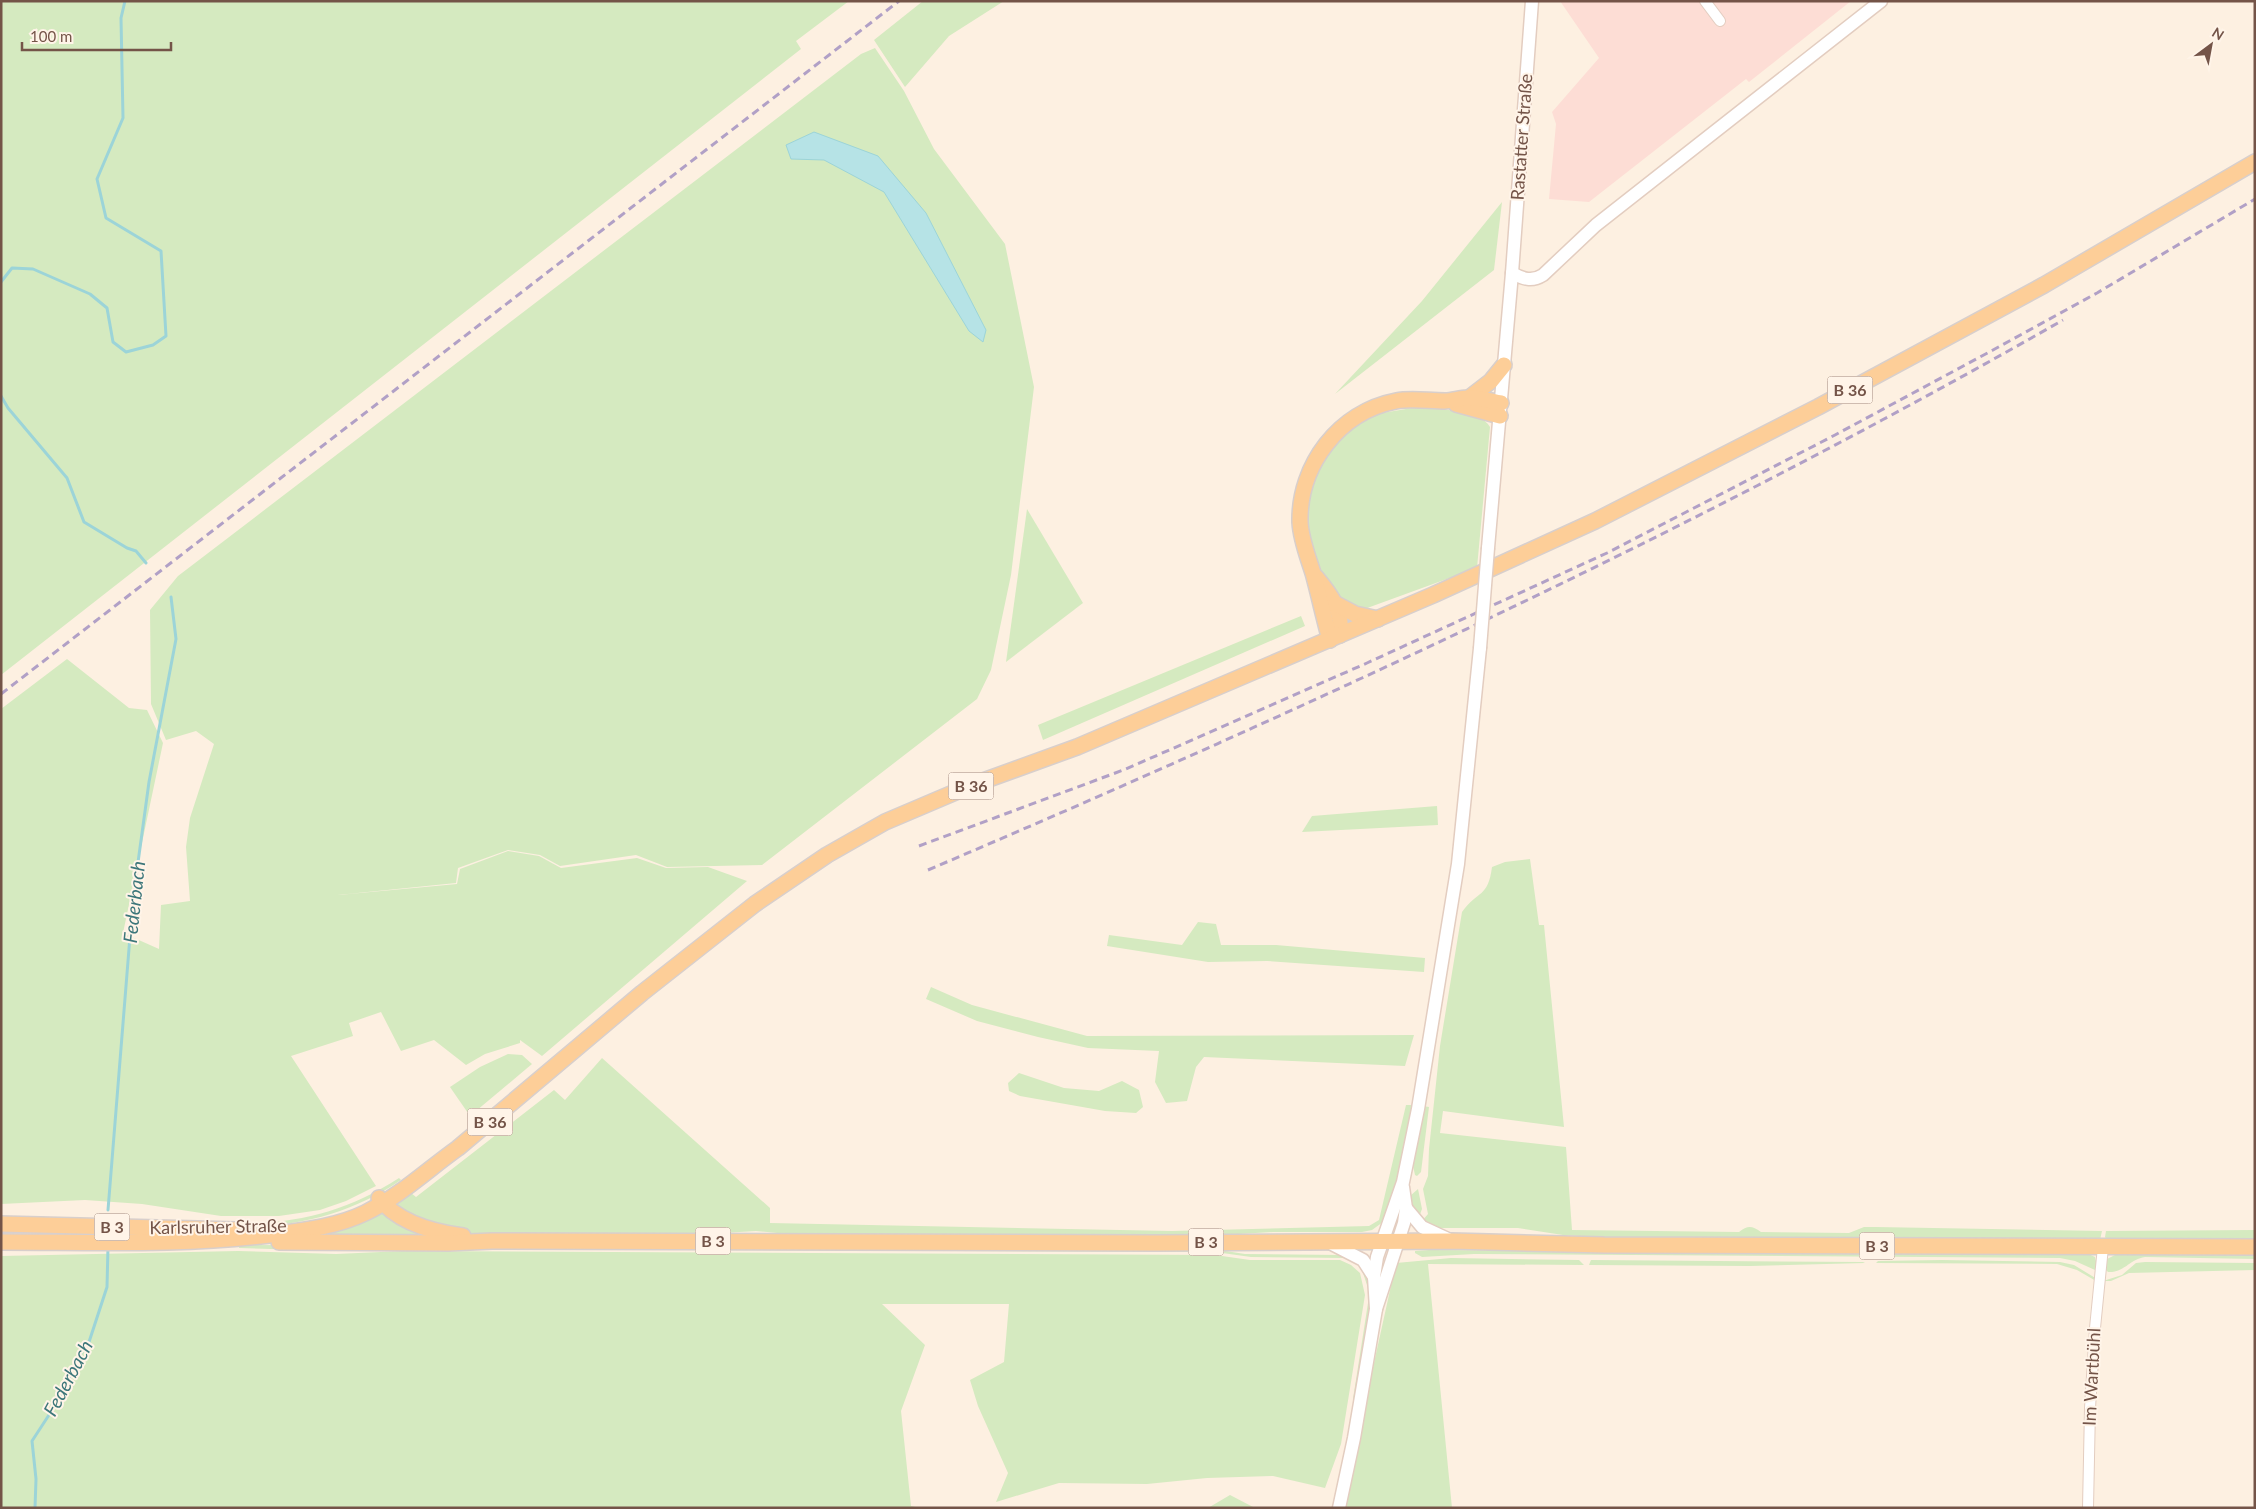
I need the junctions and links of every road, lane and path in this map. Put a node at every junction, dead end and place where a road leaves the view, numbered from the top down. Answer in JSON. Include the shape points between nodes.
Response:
{"nodes":[{"id":1,"x":1532,"y":1,"type":"edge"},
{"id":2,"x":1705,"y":1,"type":"edge"},
{"id":3,"x":1881,"y":1,"type":"edge"},
{"id":4,"x":1720,"y":21,"type":"dead end"},
{"id":5,"x":2255,"y":162,"type":"edge"},
{"id":6,"x":1512,"y":273,"type":"junction"},
{"id":7,"x":1504,"y":365,"type":"junction"},
{"id":8,"x":1469,"y":398,"type":"junction"},
{"id":9,"x":1445,"y":401,"type":"junction"},
{"id":10,"x":1500,"y":409,"type":"junction"},
{"id":11,"x":1312,"y":572,"type":"junction"},
{"id":12,"x":1336,"y":604,"type":"junction"},
{"id":13,"x":1378,"y":619,"type":"junction"},
{"id":14,"x":1335,"y":637,"type":"junction"},
{"id":15,"x":1403,"y":1182,"type":"junction"},
{"id":16,"x":381,"y":1201,"type":"junction"},
{"id":17,"x":1406,"y":1208,"type":"junction"},
{"id":18,"x":1,"y":1224,"type":"edge"},
{"id":19,"x":240,"y":1239,"type":"junction"},
{"id":20,"x":492,"y":1241,"type":"junction"},
{"id":21,"x":1326,"y":1241,"type":"junction"},
{"id":22,"x":1382,"y":1241,"type":"junction"},
{"id":23,"x":1398,"y":1241,"type":"junction"},
{"id":24,"x":1452,"y":1241,"type":"junction"},
{"id":25,"x":1,"y":1242,"type":"edge"},
{"id":26,"x":2103,"y":1247,"type":"junction"},
{"id":27,"x":2255,"y":1247,"type":"edge"},
{"id":28,"x":1374,"y":1277,"type":"junction"},
{"id":29,"x":1376,"y":1309,"type":"junction"},
{"id":30,"x":1339,"y":1508,"type":"edge"},
{"id":31,"x":2088,"y":1508,"type":"edge"}],
"edges":[{"from":1,"to":6,"type":"street","name":"Rastatter Straße"},
{"from":2,"to":4,"type":"street"},
{"from":3,"to":6,"type":"street","via":[[1603,219],[1549,268]]},
{"from":5,"to":13,"type":"main road","number":"B 36","via":[[2044,285],[1818,407],[1595,521]]},
{"from":6,"to":7,"type":"street","name":"Rastatter Straße"},
{"from":7,"to":8,"type":"main road","via":[[1491,381]]},
{"from":7,"to":10,"type":"street","name":"Rastatter Straße"},
{"from":8,"to":9,"type":"main road"},
{"from":8,"to":10,"type":"main road"},
{"from":9,"to":10,"type":"main road"},
{"from":9,"to":11,"type":"main road","via":[[1395,401],[1369,410],[1334,435],[1321,451],[1310,472],[1301,505],[1300,523]]},
{"from":10,"to":15,"type":"street","name":"Rastatter Straße","bridge":true,"via":[[1458,864]]},
{"from":11,"to":12,"type":"main road"},
{"from":11,"to":14,"type":"main road"},
{"from":12,"to":13,"type":"main road","via":[[1355,614]]},
{"from":12,"to":14,"type":"main road","via":[[1340,615]]},
{"from":13,"to":14,"type":"main road","number":"B 36"},
{"from":14,"to":16,"type":"main road","number":"B 36","via":[[1077,747],[885,822],[826,855],[755,904],[642,993],[407,1188]]},
{"from":15,"to":17,"type":"street"},
{"from":15,"to":22,"type":"street"},
{"from":16,"to":18,"type":"main road","name":"Karlsruher Straße","number":"B 3","via":[[314,1222],[240,1230]]},
{"from":16,"to":19,"type":"main road","number":"B 36","via":[[364,1214],[336,1224]]},
{"from":16,"to":20,"type":"main road","number":"B 3","via":[[398,1215],[424,1227]]},
{"from":17,"to":23,"type":"street"},
{"from":17,"to":24,"type":"street","via":[[1422,1226]]},
{"from":19,"to":20,"type":"main road","number":"B 3","via":[[448,1244]]},
{"from":19,"to":25,"type":"main road","number":"B 3","via":[[125,1243]]},
{"from":20,"to":21,"type":"main road","number":"B 3"},
{"from":21,"to":22,"type":"main road","number":"B 3"},
{"from":21,"to":28,"type":"street","via":[[1358,1256]]},
{"from":22,"to":23,"type":"main road","number":"B 3"},
{"from":22,"to":28,"type":"street"},
{"from":23,"to":24,"type":"main road","number":"B 3"},
{"from":23,"to":29,"type":"street"},
{"from":24,"to":26,"type":"main road","number":"B 3","via":[[1604,1245]]},
{"from":26,"to":27,"type":"main road","number":"B 3"},
{"from":26,"to":31,"type":"street","name":"Im Wartbühl","via":[[2094,1328]]},
{"from":28,"to":29,"type":"street"},
{"from":29,"to":30,"type":"street"}]}
